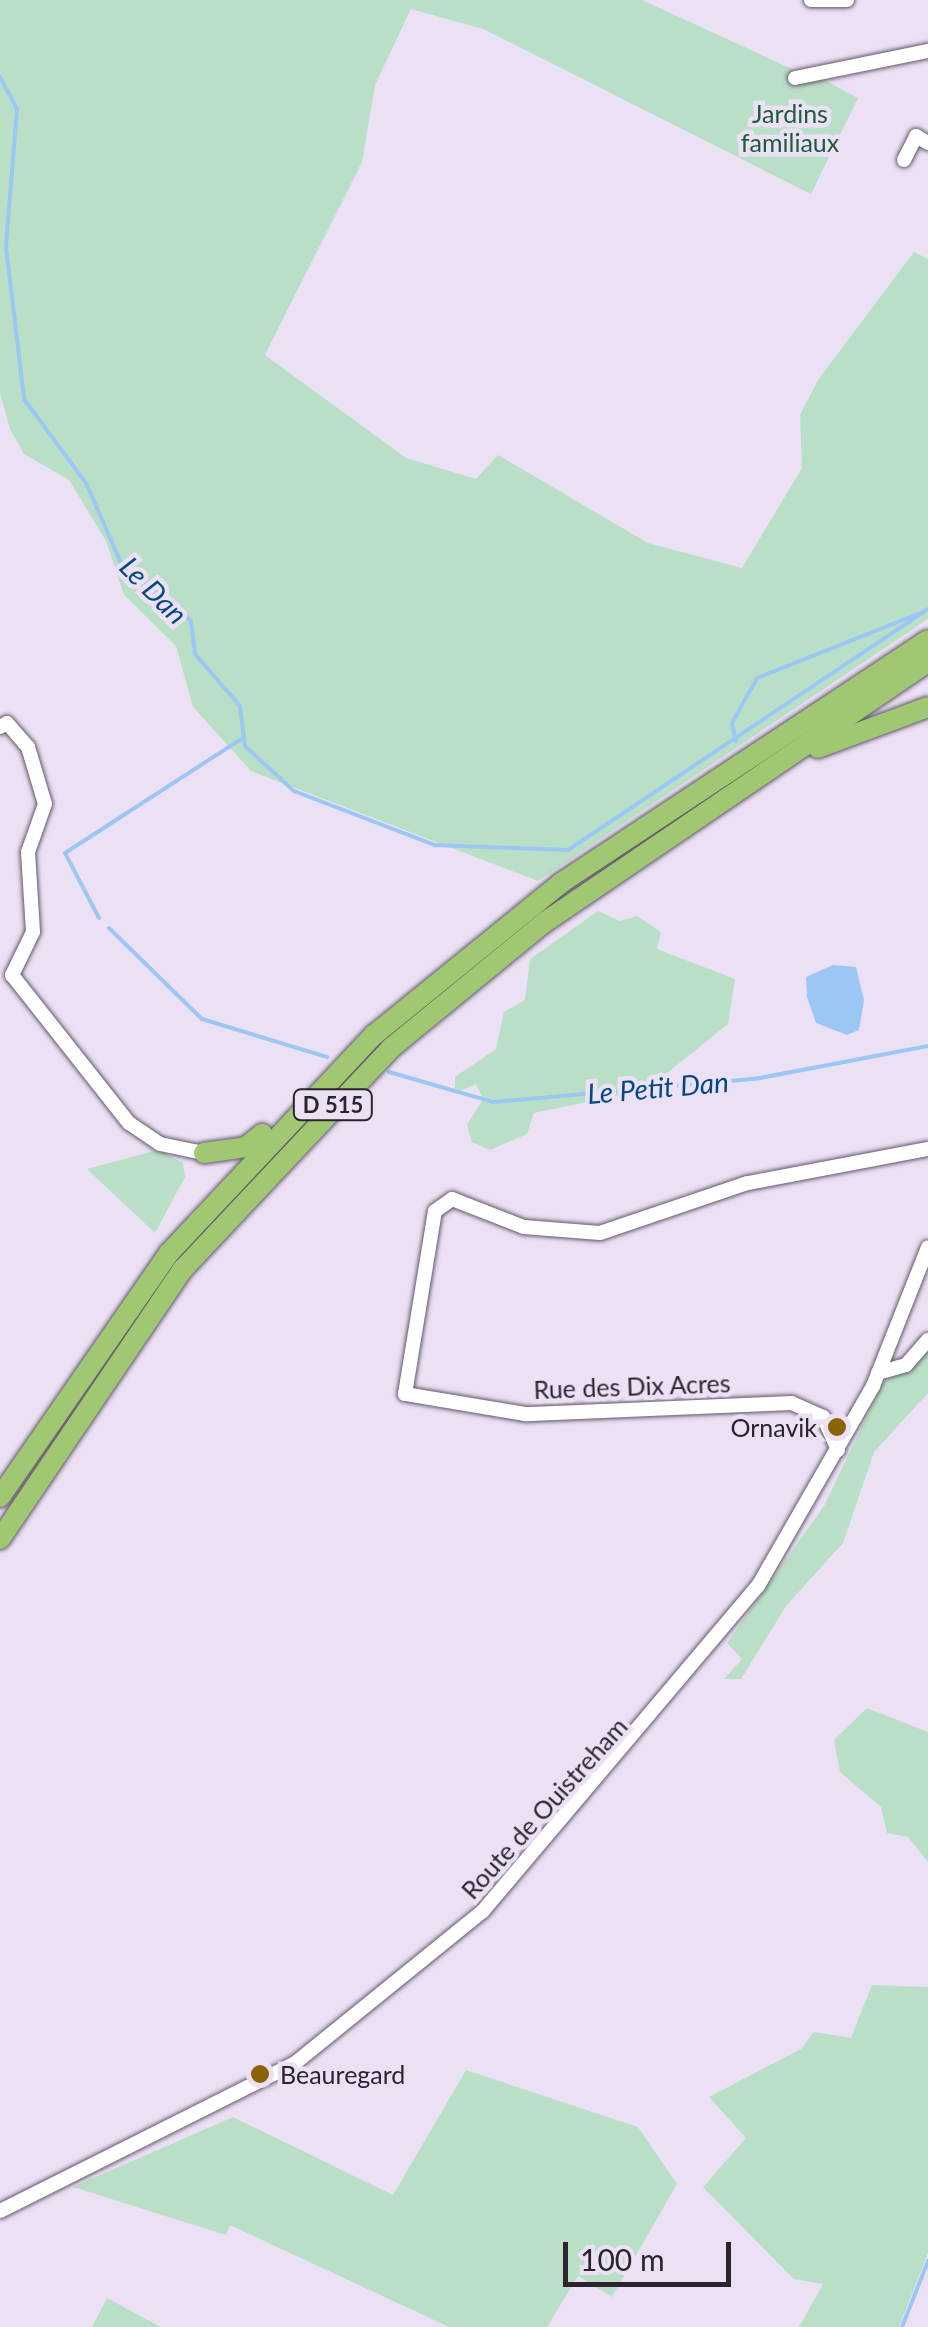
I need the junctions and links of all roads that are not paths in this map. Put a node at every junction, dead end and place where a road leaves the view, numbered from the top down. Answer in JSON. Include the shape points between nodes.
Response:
{"nodes":[{"id":1,"x":811,"y":0,"type":"edge"},
{"id":2,"x":847,"y":0,"type":"edge"},
{"id":3,"x":928,"y":52,"type":"edge"},
{"id":4,"x":795,"y":78,"type":"dead end"},
{"id":5,"x":928,"y":143,"type":"edge"},
{"id":6,"x":904,"y":160,"type":"dead end"},
{"id":7,"x":928,"y":640,"type":"edge"},
{"id":8,"x":928,"y":662,"type":"edge"},
{"id":9,"x":928,"y":707,"type":"edge"},
{"id":10,"x":0,"y":727,"type":"edge"},
{"id":11,"x":766,"y":771,"type":"junction"},
{"id":12,"x":280,"y":1127,"type":"junction"},
{"id":13,"x":928,"y":1149,"type":"edge"},
{"id":14,"x":204,"y":1153,"type":"junction"},
{"id":15,"x":214,"y":1199,"type":"junction"},
{"id":16,"x":928,"y":1247,"type":"edge"},
{"id":17,"x":928,"y":1340,"type":"edge"},
{"id":18,"x":878,"y":1373,"type":"junction"},
{"id":19,"x":838,"y":1450,"type":"junction"},
{"id":20,"x":0,"y":1497,"type":"edge"},
{"id":21,"x":0,"y":1539,"type":"edge"},
{"id":22,"x":0,"y":2211,"type":"edge"}],
"edges":[{"from":1,"to":2,"type":"street"},
{"from":3,"to":4,"type":"street"},
{"from":5,"to":6,"type":"street","via":[[916,136]]},
{"from":7,"to":12,"type":"highway","number":"D 515","via":[[526,908]]},
{"from":8,"to":11,"type":"highway","number":"D 515"},
{"from":9,"to":11,"type":"highway"},
{"from":10,"to":14,"type":"street","via":[[7,723],[28,747],[46,804],[28,852],[33,932],[12,976],[129,1123],[160,1144]]},
{"from":11,"to":21,"type":"highway","number":"D 515","via":[[490,963],[318,1119],[144,1320]]},
{"from":12,"to":14,"type":"highway","via":[[241,1148]]},
{"from":12,"to":15,"type":"highway","number":"D 515"},
{"from":13,"to":19,"type":"street","name":"Rue des Dix Acres","via":[[748,1183],[600,1233],[524,1227],[440,1202],[405,1394],[525,1414],[792,1403],[822,1417]]},
{"from":14,"to":15,"type":"highway","via":[[222,1168]]},
{"from":15,"to":20,"type":"highway","number":"D 515","via":[[78,1376]]},
{"from":16,"to":18,"type":"street","name":"Route de Ouistreham"},
{"from":17,"to":18,"type":"street","via":[[906,1365]]},
{"from":18,"to":19,"type":"street","name":"Route de Ouistreham"},
{"from":19,"to":22,"type":"street","name":"Route de Ouistreham","via":[[789,1539],[709,1649],[446,1946],[278,2074]]}]}
